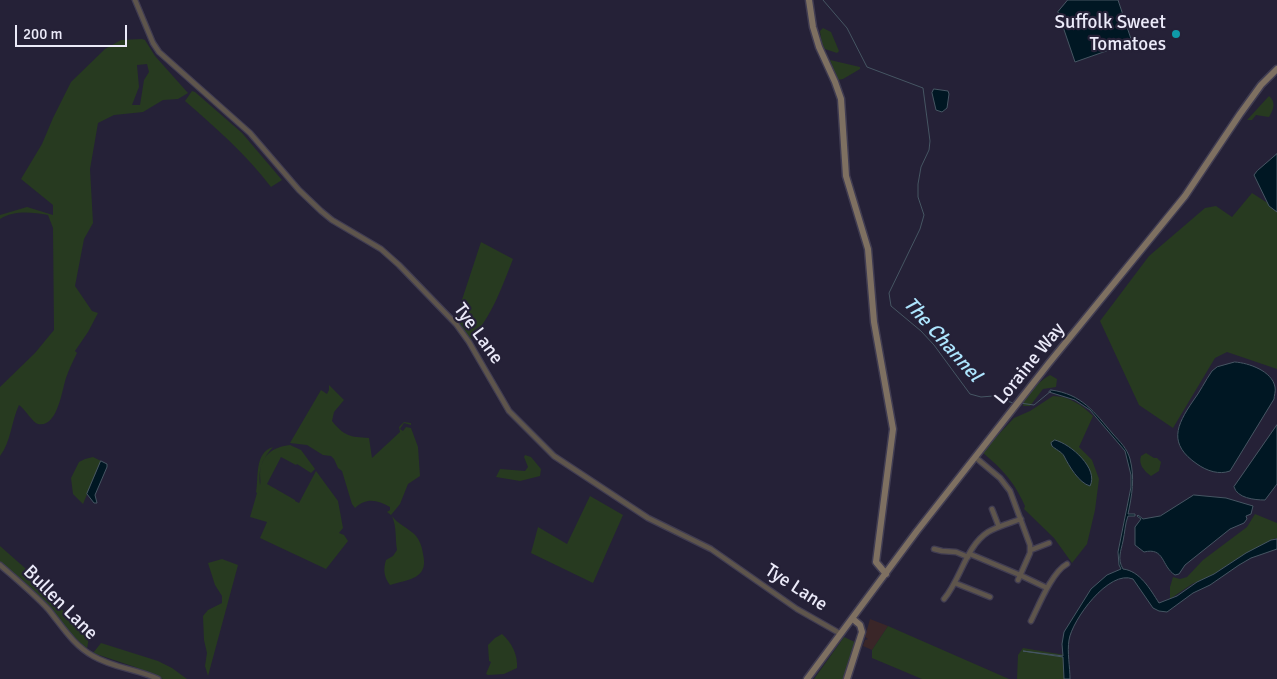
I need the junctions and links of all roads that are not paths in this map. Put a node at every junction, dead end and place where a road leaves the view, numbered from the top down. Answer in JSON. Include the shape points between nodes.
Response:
{"nodes":[{"id":1,"x":135,"y":0,"type":"edge"},
{"id":2,"x":809,"y":0,"type":"edge"},
{"id":3,"x":1277,"y":69,"type":"edge"},
{"id":4,"x":975,"y":457,"type":"junction"},
{"id":5,"x":992,"y":509,"type":"dead end"},
{"id":6,"x":1021,"y":519,"type":"junction"},
{"id":7,"x":999,"y":527,"type":"junction"},
{"id":8,"x":1049,"y":542,"type":"dead end"},
{"id":9,"x":934,"y":549,"type":"dead end"},
{"id":10,"x":1031,"y":550,"type":"junction"},
{"id":11,"x":969,"y":555,"type":"junction"},
{"id":12,"x":1067,"y":564,"type":"dead end"},
{"id":13,"x":0,"y":565,"type":"edge"},
{"id":14,"x":1051,"y":570,"type":"dead end"},
{"id":15,"x":886,"y":574,"type":"junction"},
{"id":16,"x":1056,"y":574,"type":"junction"},
{"id":17,"x":1019,"y":577,"type":"junction"},
{"id":18,"x":955,"y":583,"type":"junction"},
{"id":19,"x":1047,"y":588,"type":"junction"},
{"id":20,"x":990,"y":597,"type":"dead end"},
{"id":21,"x":944,"y":599,"type":"dead end"},
{"id":22,"x":853,"y":619,"type":"junction"},
{"id":23,"x":1031,"y":620,"type":"dead end"},
{"id":24,"x":841,"y":634,"type":"junction"},
{"id":25,"x":158,"y":679,"type":"edge"},
{"id":26,"x":807,"y":679,"type":"edge"},
{"id":27,"x":847,"y":679,"type":"edge"}],
"edges":[{"from":1,"to":24,"type":"street","name":"Tye Lane","via":[[159,52],[250,132],[321,212],[381,249],[399,265],[456,324],[509,411],[554,456],[648,518],[711,549],[797,609]]},
{"from":2,"to":15,"type":"main road","via":[[817,40],[841,99],[846,176],[868,249],[874,322],[893,429],[876,562]]},
{"from":3,"to":4,"type":"main road","name":"Loraine Way","via":[[1261,85],[1185,196]]},
{"from":4,"to":6,"type":"street","via":[[1006,485]]},
{"from":4,"to":15,"type":"main road","name":"Loraine Way"},
{"from":5,"to":7,"type":"street"},
{"from":6,"to":7,"type":"street"},
{"from":6,"to":10,"type":"street"},
{"from":7,"to":11,"type":"street","via":[[983,536]]},
{"from":8,"to":10,"type":"street"},
{"from":9,"to":11,"type":"street"},
{"from":10,"to":17,"type":"street"},
{"from":11,"to":17,"type":"street"},
{"from":11,"to":18,"type":"street"},
{"from":12,"to":16,"type":"street"},
{"from":13,"to":25,"type":"street","name":"Bullen Lane","via":[[42,603],[84,651],[100,660]]},
{"from":14,"to":16,"type":"street"},
{"from":15,"to":22,"type":"main road","name":"Loraine Way"},
{"from":16,"to":19,"type":"street"},
{"from":17,"to":19,"type":"street"},
{"from":18,"to":20,"type":"street"},
{"from":18,"to":21,"type":"street"},
{"from":19,"to":23,"type":"street"},
{"from":22,"to":24,"type":"main road","name":"Loraine Way"},
{"from":22,"to":27,"type":"main road","via":[[862,632]]},
{"from":24,"to":26,"type":"main road","name":"Loraine Way"}]}
